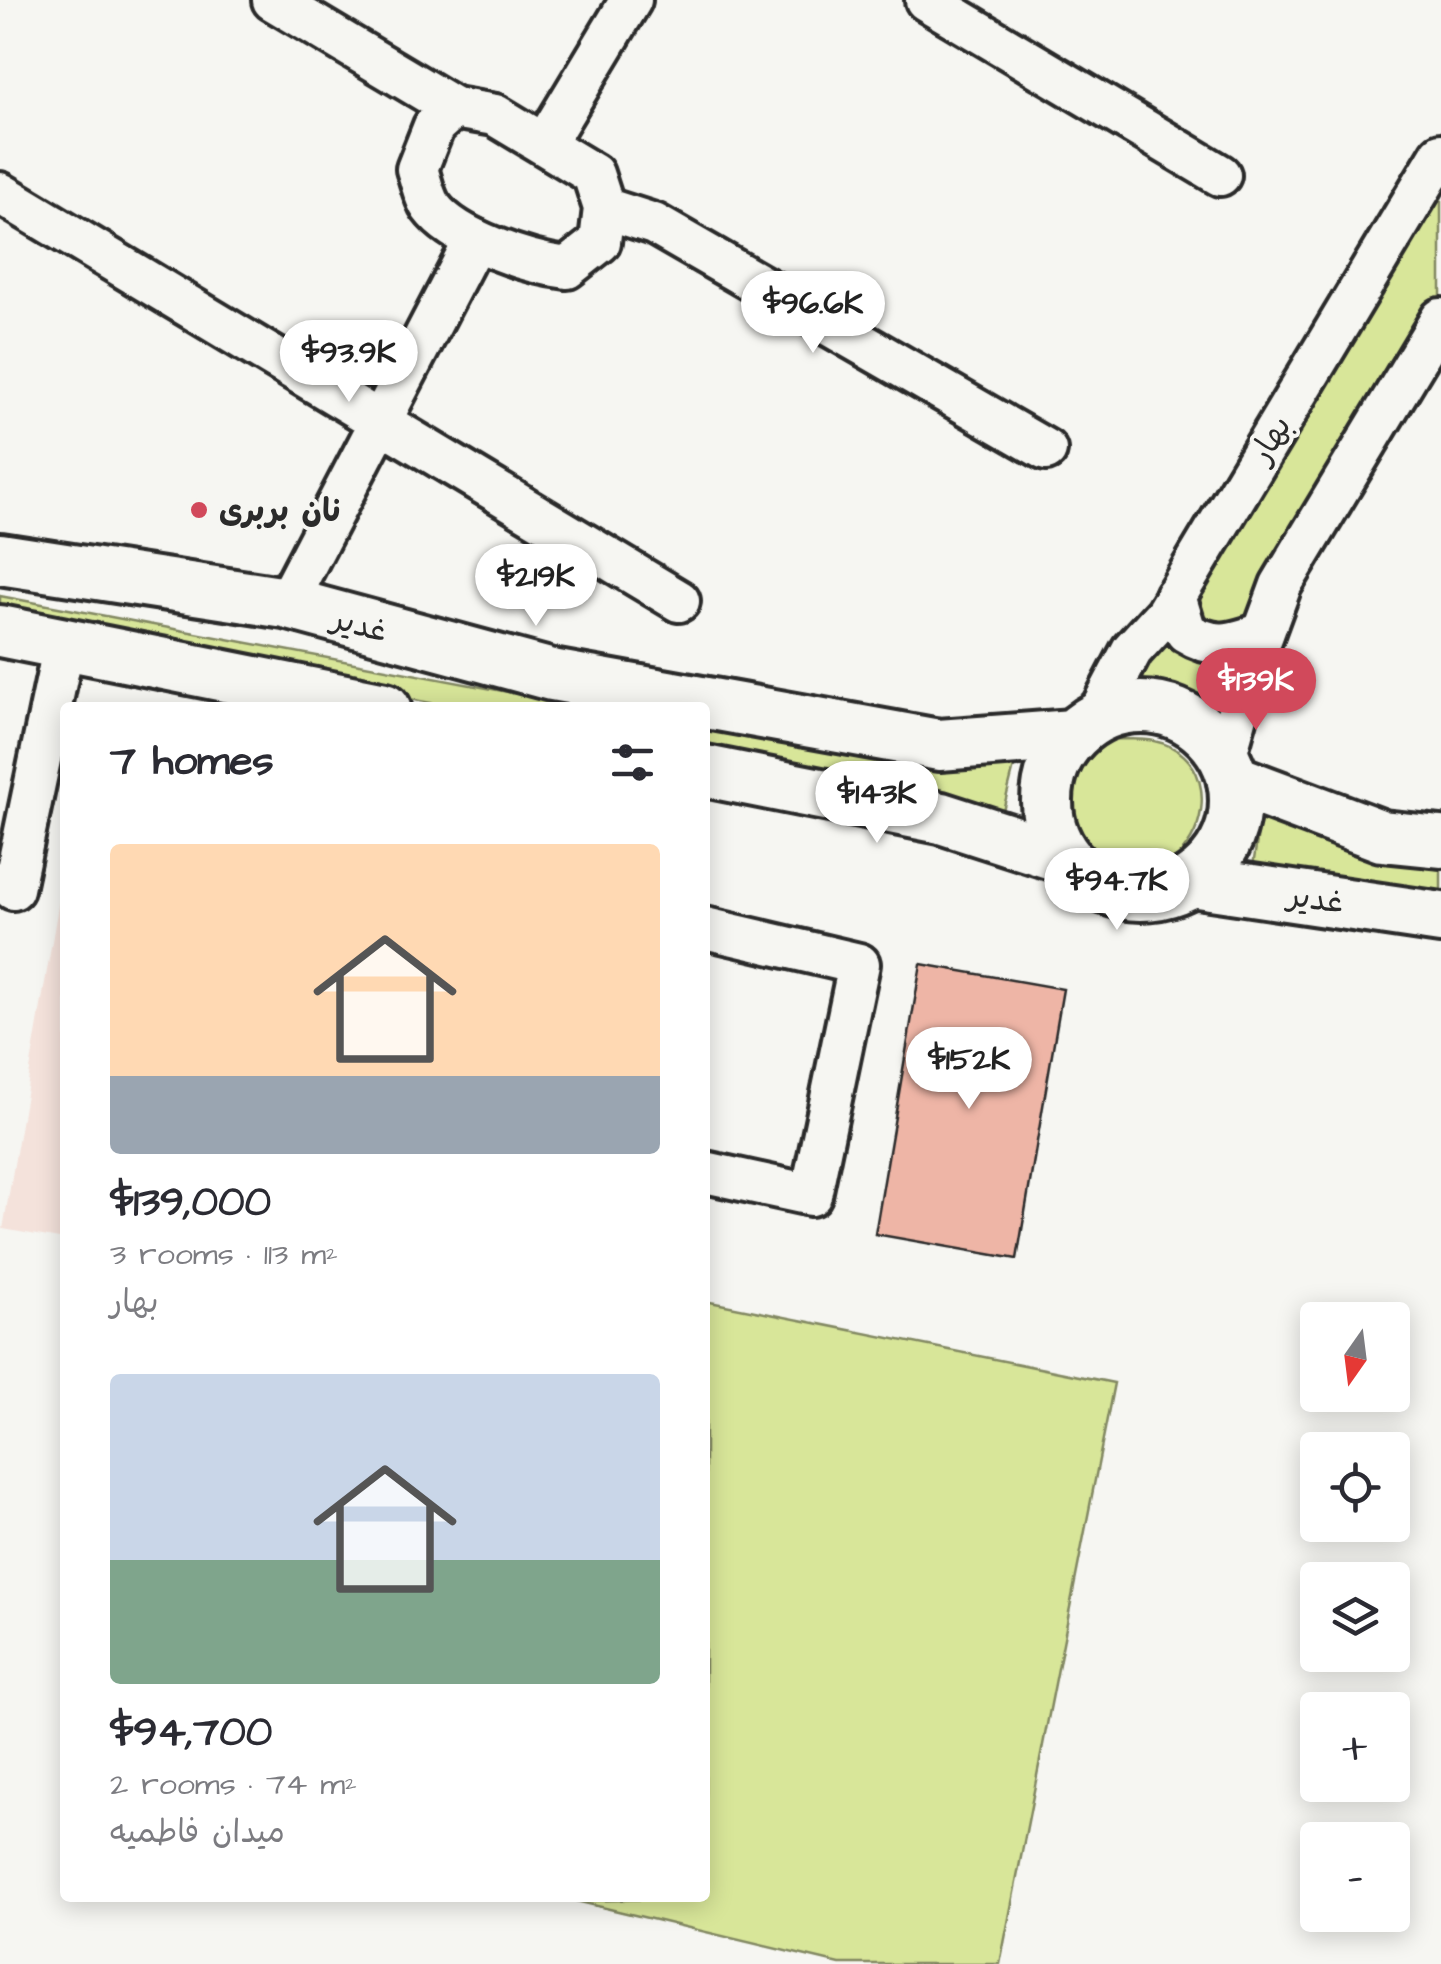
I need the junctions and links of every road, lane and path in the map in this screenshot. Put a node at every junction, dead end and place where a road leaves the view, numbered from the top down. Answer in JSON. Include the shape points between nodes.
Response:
{"nodes":[{"id":1,"x":273,"y":0,"type":"edge"},
{"id":2,"x":631,"y":0,"type":"edge"},
{"id":3,"x":926,"y":0,"type":"edge"},
{"id":4,"x":454,"y":108,"type":"junction"},
{"id":5,"x":545,"y":142,"type":"junction"},
{"id":6,"x":1441,"y":154,"type":"edge"},
{"id":7,"x":1220,"y":176,"type":"dead end"},
{"id":8,"x":0,"y":193,"type":"edge"},
{"id":9,"x":604,"y":208,"type":"junction"},
{"id":10,"x":476,"y":240,"type":"junction"},
{"id":11,"x":1441,"y":320,"type":"edge"},
{"id":12,"x":381,"y":420,"type":"junction"},
{"id":13,"x":1046,"y":450,"type":"dead end"},
{"id":14,"x":0,"y":559,"type":"edge"},
{"id":15,"x":1176,"y":596,"type":"junction"},
{"id":16,"x":679,"y":601,"type":"dead end"},
{"id":17,"x":286,"y":603,"type":"junction"},
{"id":18,"x":0,"y":632,"type":"edge"},
{"id":19,"x":1263,"y":633,"type":"junction"},
{"id":20,"x":64,"y":644,"type":"junction"},
{"id":21,"x":355,"y":702,"type":"edge"},
{"id":22,"x":699,"y":702,"type":"edge"},
{"id":23,"x":710,"y":704,"type":"edge"},
{"id":24,"x":1084,"y":728,"type":"junction"},
{"id":25,"x":1229,"y":769,"type":"junction"},
{"id":26,"x":710,"y":772,"type":"edge"},
{"id":27,"x":1441,"y":842,"type":"edge"},
{"id":28,"x":1065,"y":858,"type":"junction"},
{"id":29,"x":1191,"y":881,"type":"junction"},
{"id":30,"x":13,"y":889,"type":"dead end"},
{"id":31,"x":1441,"y":918,"type":"edge"},
{"id":32,"x":710,"y":932,"type":"edge"},
{"id":33,"x":710,"y":1173,"type":"edge"}],
"edges":[{"from":1,"to":4,"type":"street"},
{"from":2,"to":5,"type":"street"},
{"from":3,"to":7,"type":"street"},
{"from":4,"to":5,"type":"street","via":[[495,115]]},
{"from":4,"to":10,"type":"street","via":[[434,126],[417,169],[431,207]]},
{"from":5,"to":9,"type":"street","via":[[593,174]]},
{"from":6,"to":15,"type":"street","name":"بهار"},
{"from":8,"to":12,"type":"street"},
{"from":9,"to":10,"type":"street","via":[[600,242],[567,268],[530,263]]},
{"from":9,"to":13,"type":"street","via":[[654,224]]},
{"from":10,"to":12,"type":"street"},
{"from":11,"to":19,"type":"street","via":[[1281,585]]},
{"from":12,"to":16,"type":"street"},
{"from":12,"to":17,"type":"street"},
{"from":14,"to":17,"type":"main road","name":"غدیر"},
{"from":15,"to":19,"type":"street","via":[[1186,632],[1206,644],[1226,646]]},
{"from":15,"to":24,"type":"street","name":"بهار","via":[[1132,650]]},
{"from":17,"to":22,"type":"main road","name":"غدیر","via":[[552,675]]},
{"from":18,"to":20,"type":"main road"},
{"from":19,"to":25,"type":"street"},
{"from":20,"to":21,"type":"main road"},
{"from":20,"to":30,"type":"street"},
{"from":23,"to":24,"type":"main road","name":"غدیر","via":[[939,746]]},
{"from":24,"to":25,"type":"main road","via":[[1136,708],[1176,714],[1208,736]]},
{"from":24,"to":28,"type":"main road","via":[[1058,756],[1048,782],[1046,808]]},
{"from":25,"to":27,"type":"main road","via":[[1382,836]]},
{"from":25,"to":29,"type":"main road","via":[[1235,803],[1228,837]]},
{"from":26,"to":28,"type":"main road","via":[[941,818]]},
{"from":28,"to":29,"type":"main road","via":[[1116,892],[1144,896]]},
{"from":29,"to":31,"type":"main road","name":"غدیر"},
{"from":32,"to":33,"type":"street","via":[[859,964],[811,1194]]}]}
